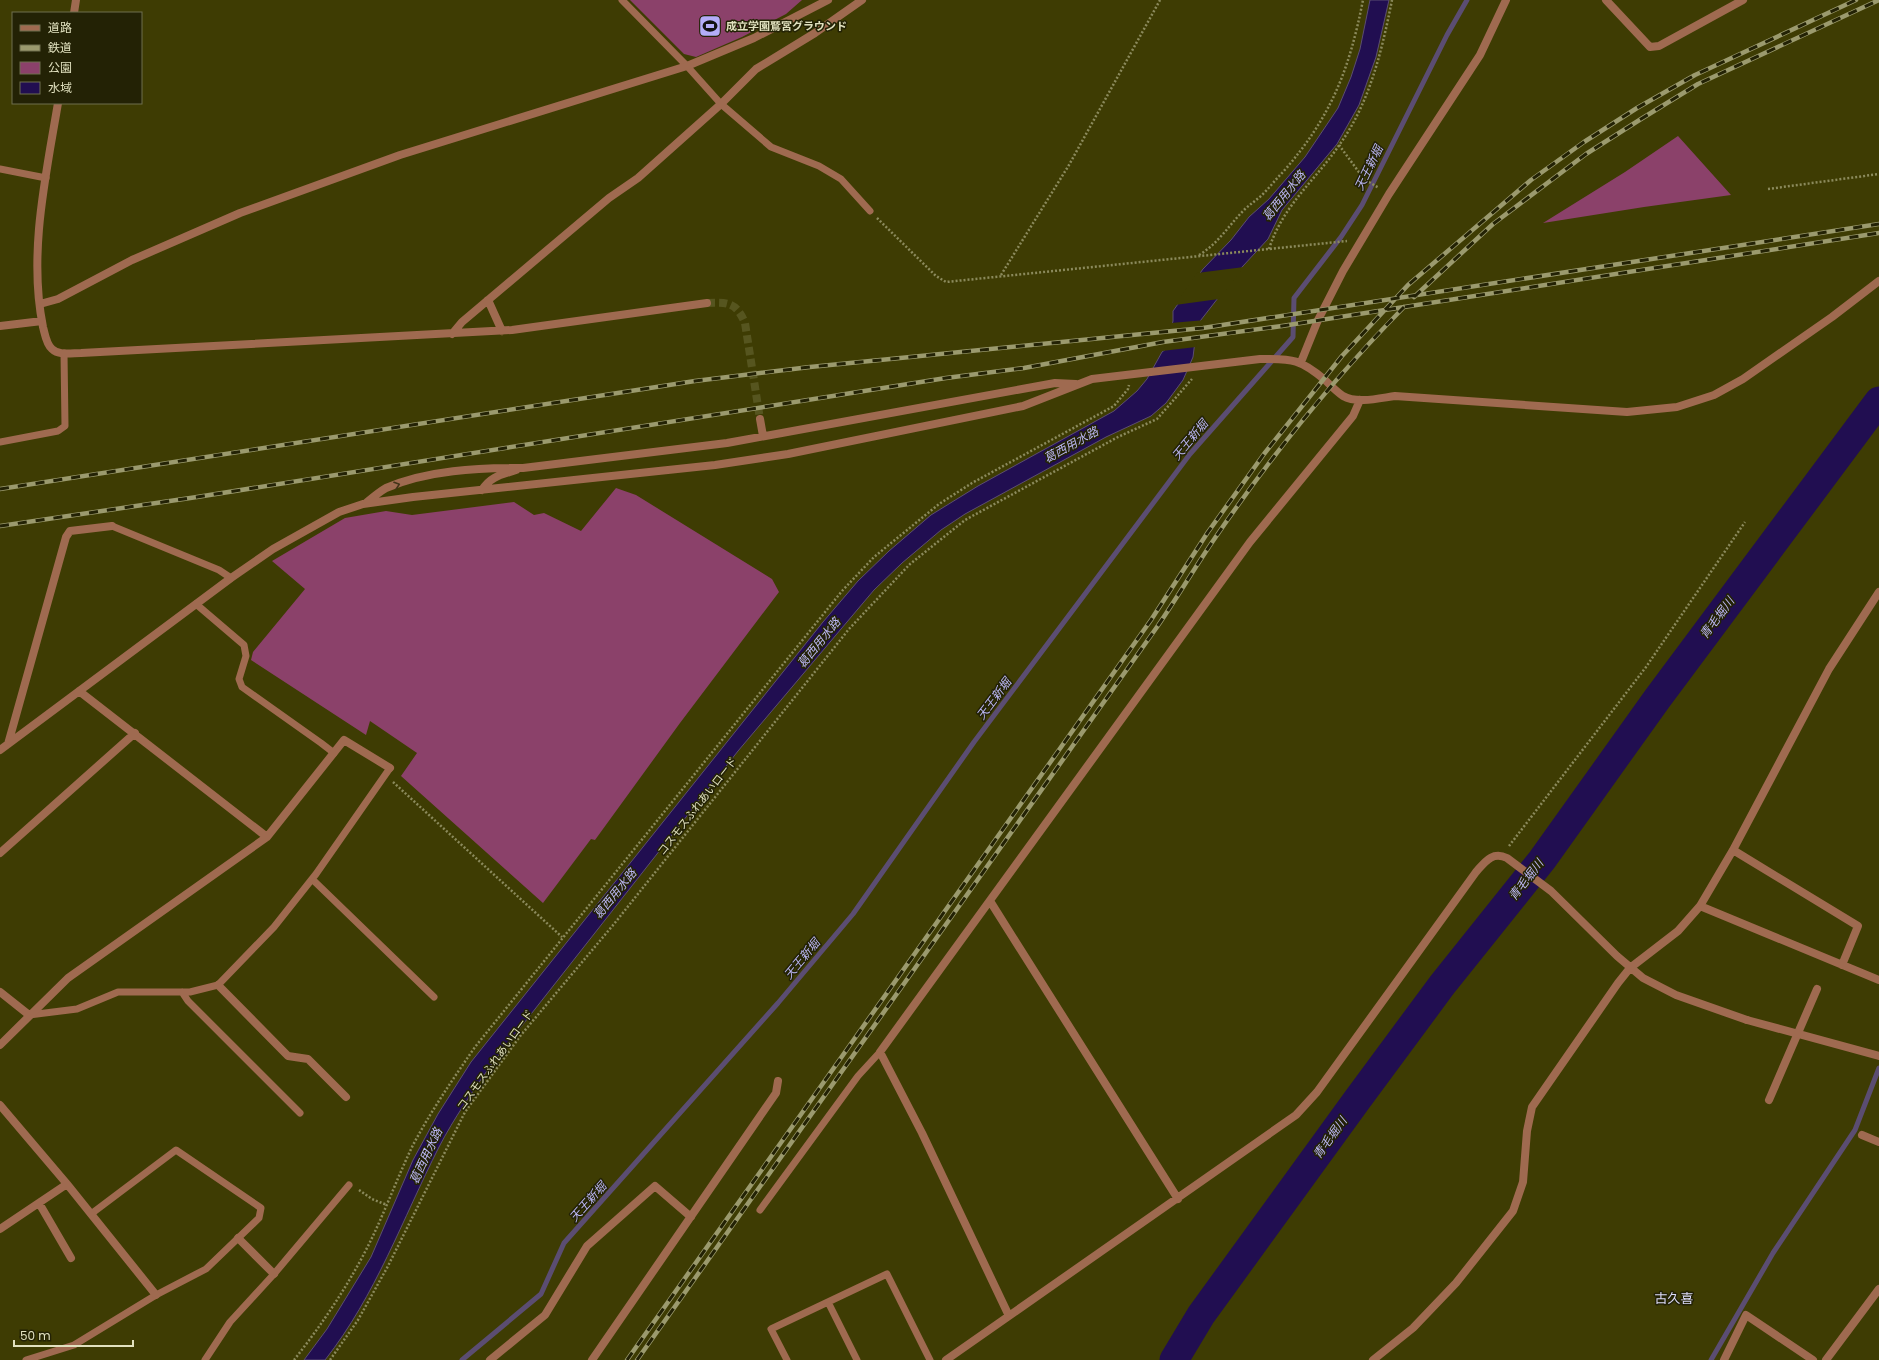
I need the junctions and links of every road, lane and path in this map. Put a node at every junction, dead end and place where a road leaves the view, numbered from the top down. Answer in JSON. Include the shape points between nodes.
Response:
{"nodes":[{"id":1,"x":76,"y":0,"type":"edge"},
{"id":2,"x":622,"y":0,"type":"edge"},
{"id":3,"x":828,"y":0,"type":"edge"},
{"id":4,"x":862,"y":0,"type":"edge"},
{"id":5,"x":1160,"y":0,"type":"edge"},
{"id":6,"x":1363,"y":0,"type":"edge"},
{"id":7,"x":1392,"y":0,"type":"edge"},
{"id":8,"x":1506,"y":0,"type":"edge"},
{"id":9,"x":1606,"y":0,"type":"edge"},
{"id":10,"x":1743,"y":0,"type":"edge"},
{"id":11,"x":74,"y":12,"type":"edge"},
{"id":12,"x":687,"y":66,"type":"junction"},
{"id":13,"x":58,"y":104,"type":"edge"},
{"id":14,"x":721,"y":104,"type":"junction"},
{"id":15,"x":1340,"y":145,"type":"junction"},
{"id":16,"x":0,"y":169,"type":"edge"},
{"id":17,"x":1879,"y":174,"type":"edge"},
{"id":18,"x":46,"y":178,"type":"junction"},
{"id":19,"x":1378,"y":187,"type":"dead end"},
{"id":20,"x":1768,"y":189,"type":"dead end"},
{"id":21,"x":870,"y":211,"type":"joint"},
{"id":22,"x":1352,"y":241,"type":"dead end"},
{"id":23,"x":1270,"y":249,"type":"junction"},
{"id":24,"x":1199,"y":256,"type":"junction"},
{"id":25,"x":1000,"y":276,"type":"junction"},
{"id":26,"x":1879,"y":281,"type":"edge"},
{"id":27,"x":488,"y":300,"type":"junction"},
{"id":28,"x":40,"y":304,"type":"junction"},
{"id":29,"x":707,"y":304,"type":"tunnel mouth"},
{"id":30,"x":42,"y":321,"type":"junction"},
{"id":31,"x":0,"y":326,"type":"edge"},
{"id":32,"x":502,"y":331,"type":"junction"},
{"id":33,"x":452,"y":334,"type":"junction"},
{"id":34,"x":64,"y":353,"type":"junction"},
{"id":35,"x":1301,"y":362,"type":"junction"},
{"id":36,"x":1131,"y":373,"type":"junction"},
{"id":37,"x":1195,"y":376,"type":"dead end"},
{"id":38,"x":1077,"y":384,"type":"junction"},
{"id":39,"x":1360,"y":400,"type":"junction"},
{"id":40,"x":760,"y":419,"type":"tunnel mouth"},
{"id":41,"x":762,"y":436,"type":"junction"},
{"id":42,"x":0,"y":442,"type":"edge"},
{"id":43,"x":522,"y":468,"type":"junction"},
{"id":44,"x":482,"y":490,"type":"junction"},
{"id":45,"x":363,"y":504,"type":"junction"},
{"id":46,"x":1745,"y":522,"type":"dead end"},
{"id":47,"x":112,"y":526,"type":"joint"},
{"id":48,"x":231,"y":578,"type":"junction"},
{"id":49,"x":1879,"y":592,"type":"edge"},
{"id":50,"x":196,"y":604,"type":"junction"},
{"id":51,"x":79,"y":690,"type":"junction"},
{"id":52,"x":135,"y":733,"type":"junction"},
{"id":53,"x":8,"y":744,"type":"junction"},
{"id":54,"x":0,"y":750,"type":"edge"},
{"id":55,"x":334,"y":753,"type":"junction"},
{"id":56,"x":388,"y":771,"type":"junction"},
{"id":57,"x":267,"y":837,"type":"junction"},
{"id":58,"x":1733,"y":850,"type":"junction"},
{"id":59,"x":0,"y":853,"type":"edge"},
{"id":60,"x":1504,"y":857,"type":"junction"},
{"id":61,"x":312,"y":879,"type":"junction"},
{"id":62,"x":990,"y":901,"type":"junction"},
{"id":63,"x":1700,"y":906,"type":"junction"},
{"id":64,"x":562,"y":937,"type":"junction"},
{"id":65,"x":1842,"y":965,"type":"junction"},
{"id":66,"x":1630,"y":968,"type":"junction"},
{"id":67,"x":1879,"y":980,"type":"edge"},
{"id":68,"x":218,"y":985,"type":"junction"},
{"id":69,"x":1818,"y":989,"type":"dead end"},
{"id":70,"x":0,"y":992,"type":"edge"},
{"id":71,"x":182,"y":992,"type":"junction"},
{"id":72,"x":434,"y":997,"type":"dead end"},
{"id":73,"x":29,"y":1015,"type":"junction"},
{"id":74,"x":1799,"y":1034,"type":"junction"},
{"id":75,"x":0,"y":1045,"type":"edge"},
{"id":76,"x":880,"y":1052,"type":"junction"},
{"id":77,"x":1879,"y":1056,"type":"edge"},
{"id":78,"x":778,"y":1081,"type":"dead end"},
{"id":79,"x":346,"y":1097,"type":"dead end"},
{"id":80,"x":1769,"y":1100,"type":"dead end"},
{"id":81,"x":0,"y":1105,"type":"edge"},
{"id":82,"x":300,"y":1113,"type":"dead end"},
{"id":83,"x":1862,"y":1135,"type":"dead end"},
{"id":84,"x":1879,"y":1142,"type":"edge"},
{"id":85,"x":67,"y":1184,"type":"junction"},
{"id":86,"x":349,"y":1185,"type":"joint"},
{"id":87,"x":1178,"y":1199,"type":"junction"},
{"id":88,"x":39,"y":1203,"type":"junction"},
{"id":89,"x":387,"y":1205,"type":"junction"},
{"id":90,"x":760,"y":1210,"type":"dead end"},
{"id":91,"x":91,"y":1214,"type":"junction"},
{"id":92,"x":691,"y":1217,"type":"junction"},
{"id":93,"x":0,"y":1229,"type":"edge"},
{"id":94,"x":238,"y":1238,"type":"junction"},
{"id":95,"x":71,"y":1258,"type":"dead end"},
{"id":96,"x":274,"y":1274,"type":"junction"},
{"id":97,"x":1879,"y":1289,"type":"edge"},
{"id":98,"x":156,"y":1295,"type":"junction"},
{"id":99,"x":828,"y":1302,"type":"junction"},
{"id":100,"x":1009,"y":1316,"type":"junction"},
{"id":101,"x":26,"y":1360,"type":"edge"},
{"id":102,"x":205,"y":1360,"type":"edge"},
{"id":103,"x":294,"y":1360,"type":"edge"},
{"id":104,"x":330,"y":1360,"type":"edge"},
{"id":105,"x":490,"y":1360,"type":"edge"},
{"id":106,"x":592,"y":1360,"type":"edge"},
{"id":107,"x":786,"y":1360,"type":"edge"},
{"id":108,"x":857,"y":1360,"type":"edge"},
{"id":109,"x":930,"y":1360,"type":"edge"},
{"id":110,"x":946,"y":1360,"type":"edge"},
{"id":111,"x":1373,"y":1360,"type":"edge"},
{"id":112,"x":1724,"y":1360,"type":"edge"},
{"id":113,"x":1813,"y":1360,"type":"edge"},
{"id":114,"x":1826,"y":1360,"type":"edge"}],
"edges":[{"from":1,"to":11,"type":"street"},
{"from":2,"to":12,"type":"lane"},
{"from":3,"to":12,"type":"street","via":[[754,38]]},
{"from":4,"to":14,"type":"street","via":[[815,33],[756,69]]},
{"from":5,"to":25,"type":"path","via":[[1069,165]]},
{"from":6,"to":24,"type":"path","via":[[1346,68],[1320,123],[1301,152],[1263,194],[1244,210],[1211,248]]},
{"from":7,"to":15,"type":"path","via":[[1370,88]]},
{"from":8,"to":35,"type":"street","via":[[1480,55],[1389,194],[1343,271],[1318,320]]},
{"from":9,"to":10,"type":"street","via":[[1650,48],[1659,46]]},
{"from":12,"to":14,"type":"lane"},
{"from":12,"to":28,"type":"street","via":[[400,155],[240,213],[132,260],[58,299]]},
{"from":13,"to":18,"type":"street"},
{"from":14,"to":21,"type":"lane","via":[[771,147],[819,166],[841,179]]},
{"from":14,"to":27,"type":"street","via":[[638,178],[609,198]]},
{"from":15,"to":19,"type":"path","via":[[1364,179]]},
{"from":15,"to":23,"type":"path","via":[[1287,209],[1272,239]]},
{"from":16,"to":18,"type":"lane"},
{"from":17,"to":20,"type":"path"},
{"from":18,"to":28,"type":"street","via":[[39,240]]},
{"from":21,"to":25,"type":"path","via":[[936,276],[946,282]]},
{"from":22,"to":23,"type":"path"},
{"from":23,"to":24,"type":"path"},
{"from":24,"to":25,"type":"path"},
{"from":26,"to":39,"type":"street","via":[[1743,379],[1714,395],[1677,407],[1627,412],[1395,396]]},
{"from":27,"to":32,"type":"street"},
{"from":27,"to":33,"type":"street"},
{"from":28,"to":30,"type":"street"},
{"from":29,"to":32,"type":"street"},
{"from":30,"to":31,"type":"street"},
{"from":30,"to":34,"type":"street","via":[[50,348]]},
{"from":32,"to":33,"type":"street"},
{"from":33,"to":34,"type":"street"},
{"from":34,"to":42,"type":"lane","via":[[65,426],[58,431]]},
{"from":35,"to":36,"type":"street","via":[[1260,359]]},
{"from":35,"to":39,"type":"street","via":[[1344,396]]},
{"from":36,"to":38,"type":"street"},
{"from":36,"to":64,"type":"path","via":[[1128,390],[1114,406],[952,495],[874,557],[791,652]]},
{"from":37,"to":104,"type":"path","name":"コスモスふれあいロード","via":[[1157,419],[1118,437],[965,520],[910,564],[849,629],[614,924],[521,1035],[465,1112],[388,1266],[358,1320]]},
{"from":38,"to":41,"type":"street","via":[[1054,383]]},
{"from":38,"to":44,"type":"street","via":[[1023,406],[788,454]]},
{"from":39,"to":62,"type":"street","via":[[1353,416],[1250,542]]},
{"from":40,"to":41,"type":"street"},
{"from":41,"to":43,"type":"street","via":[[727,443]]},
{"from":43,"to":44,"type":"street","via":[[493,478]]},
{"from":45,"to":43,"type":"street","one_way":true,"via":[[384,489],[420,477],[491,468]]},
{"from":44,"to":45,"type":"street"},
{"from":45,"to":48,"type":"street","via":[[324,520]]},
{"from":46,"to":60,"type":"path","via":[[1646,667]]},
{"from":47,"to":48,"type":"lane","via":[[219,570]]},
{"from":47,"to":53,"type":"street","via":[[70,531],[66,537]]},
{"from":48,"to":50,"type":"street"},
{"from":49,"to":58,"type":"street","via":[[1829,669]]},
{"from":50,"to":51,"type":"street"},
{"from":50,"to":55,"type":"lane","via":[[244,645],[246,656],[239,679],[242,687]]},
{"from":51,"to":52,"type":"street"},
{"from":51,"to":53,"type":"street"},
{"from":52,"to":57,"type":"street"},
{"from":52,"to":59,"type":"street"},
{"from":53,"to":54,"type":"street"},
{"from":55,"to":56,"type":"street","via":[[344,740]]},
{"from":55,"to":57,"type":"street"},
{"from":56,"to":61,"type":"lane"},
{"from":56,"to":64,"type":"path"},
{"from":57,"to":73,"type":"street","via":[[68,978]]},
{"from":58,"to":63,"type":"street"},
{"from":58,"to":65,"type":"street","via":[[1858,926]]},
{"from":60,"to":66,"type":"street","via":[[1552,891]]},
{"from":60,"to":87,"type":"street","via":[[1493,856],[1476,872],[1306,1105],[1296,1115]]},
{"from":61,"to":68,"type":"lane","via":[[274,927]]},
{"from":61,"to":72,"type":"lane"},
{"from":62,"to":76,"type":"street"},
{"from":62,"to":87,"type":"street"},
{"from":63,"to":65,"type":"street"},
{"from":63,"to":66,"type":"street","via":[[1678,932]]},
{"from":64,"to":89,"type":"path","via":[[474,1047],[414,1145]]},
{"from":65,"to":67,"type":"street"},
{"from":66,"to":74,"type":"street","via":[[1656,986],[1676,995],[1747,1020]]},
{"from":66,"to":111,"type":"street","via":[[1532,1107],[1527,1131],[1523,1182],[1513,1211],[1456,1283],[1413,1328]]},
{"from":68,"to":71,"type":"lane"},
{"from":68,"to":79,"type":"street","via":[[288,1056],[308,1059]]},
{"from":69,"to":74,"type":"street"},
{"from":70,"to":73,"type":"street"},
{"from":71,"to":73,"type":"lane","via":[[118,992],[77,1009]]},
{"from":71,"to":82,"type":"lane"},
{"from":73,"to":75,"type":"street"},
{"from":74,"to":77,"type":"street"},
{"from":74,"to":80,"type":"street"},
{"from":76,"to":90,"type":"lane","via":[[858,1076]]},
{"from":76,"to":100,"type":"street","via":[[922,1133]]},
{"from":78,"to":92,"type":"street","via":[[776,1093]]},
{"from":81,"to":85,"type":"street"},
{"from":83,"to":84,"type":"street"},
{"from":85,"to":88,"type":"street"},
{"from":85,"to":91,"type":"street"},
{"from":86,"to":89,"type":"path"},
{"from":86,"to":96,"type":"lane"},
{"from":87,"to":100,"type":"street"},
{"from":88,"to":93,"type":"street"},
{"from":88,"to":95,"type":"street"},
{"from":89,"to":103,"type":"path","via":[[344,1288],[318,1330]]},
{"from":91,"to":94,"type":"lane","via":[[176,1150],[261,1208],[259,1218]]},
{"from":91,"to":98,"type":"street"},
{"from":92,"to":105,"type":"street","via":[[655,1186],[587,1246],[545,1315]]},
{"from":92,"to":106,"type":"street"},
{"from":94,"to":96,"type":"street"},
{"from":94,"to":98,"type":"lane","via":[[206,1269]]},
{"from":96,"to":102,"type":"lane","via":[[230,1322]]},
{"from":97,"to":114,"type":"street"},
{"from":98,"to":101,"type":"lane","via":[[74,1345]]},
{"from":99,"to":107,"type":"lane","via":[[771,1329]]},
{"from":99,"to":108,"type":"lane"},
{"from":99,"to":109,"type":"lane","via":[[887,1274]]},
{"from":100,"to":110,"type":"street"},
{"from":112,"to":113,"type":"street","via":[[1746,1315]]}]}
